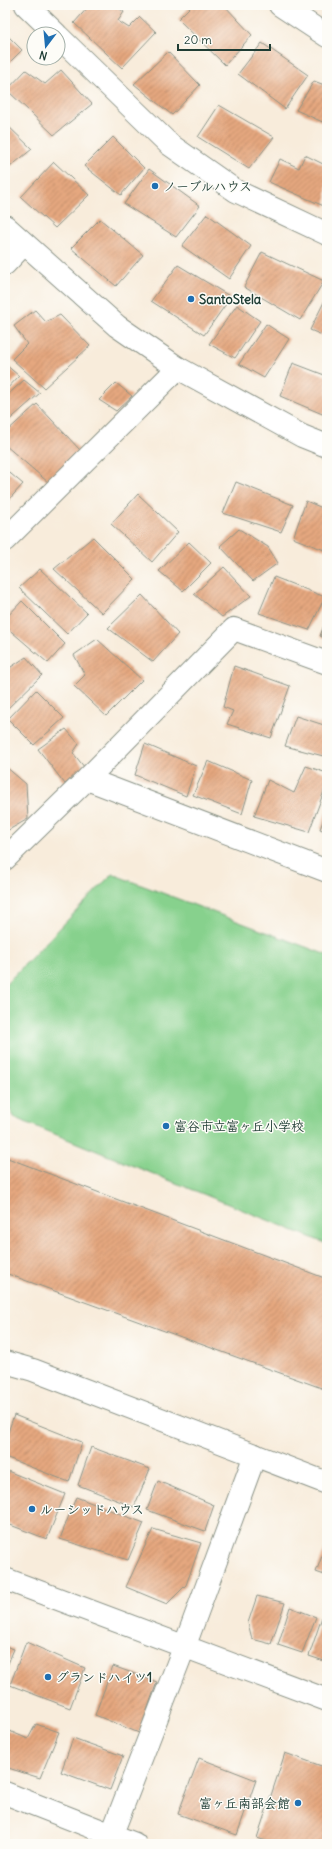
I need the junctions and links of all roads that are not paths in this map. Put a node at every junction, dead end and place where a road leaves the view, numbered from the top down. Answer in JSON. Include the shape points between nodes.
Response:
{"nodes":[{"id":1,"x":26,"y":5,"type":"edge"},
{"id":2,"x":280,"y":5,"type":"edge"},
{"id":3,"x":48,"y":26,"type":"edge"},
{"id":4,"x":327,"y":36,"type":"edge"},
{"id":5,"x":66,"y":44,"type":"edge"},
{"id":6,"x":5,"y":226,"type":"edge"},
{"id":7,"x":327,"y":234,"type":"edge"},
{"id":8,"x":24,"y":244,"type":"junction"},
{"id":9,"x":5,"y":264,"type":"edge"},
{"id":10,"x":178,"y":368,"type":"junction"},
{"id":11,"x":327,"y":446,"type":"edge"},
{"id":12,"x":5,"y":540,"type":"edge"},
{"id":13,"x":327,"y":663,"type":"edge"},
{"id":14,"x":87,"y":779,"type":"junction"},
{"id":15,"x":5,"y":859,"type":"edge"},
{"id":16,"x":327,"y":871,"type":"edge"},
{"id":17,"x":5,"y":1362,"type":"edge"},
{"id":18,"x":255,"y":1455,"type":"junction"},
{"id":19,"x":327,"y":1483,"type":"edge"},
{"id":20,"x":5,"y":1579,"type":"edge"},
{"id":21,"x":185,"y":1645,"type":"junction"},
{"id":22,"x":327,"y":1700,"type":"edge"},
{"id":23,"x":5,"y":1793,"type":"edge"},
{"id":24,"x":109,"y":1839,"type":"edge"},
{"id":25,"x":135,"y":1844,"type":"edge"}],
"edges":[{"from":1,"to":3,"type":"street"},
{"from":2,"to":4,"type":"street"},
{"from":5,"to":7,"type":"street","via":[[169,144],[236,191]]},
{"from":6,"to":8,"type":"street"},
{"from":8,"to":9,"type":"street"},
{"from":8,"to":10,"type":"street","via":[[117,326]]},
{"from":10,"to":11,"type":"street","via":[[302,436]]},
{"from":10,"to":12,"type":"street"},
{"from":13,"to":14,"type":"street","via":[[234,629]]},
{"from":14,"to":15,"type":"street"},
{"from":14,"to":16,"type":"street"},
{"from":17,"to":18,"type":"street","via":[[33,1370]]},
{"from":18,"to":19,"type":"street"},
{"from":18,"to":21,"type":"street"},
{"from":20,"to":21,"type":"street"},
{"from":21,"to":22,"type":"street"},
{"from":21,"to":24,"type":"street"},
{"from":23,"to":24,"type":"street"},
{"from":24,"to":25,"type":"street"}]}
